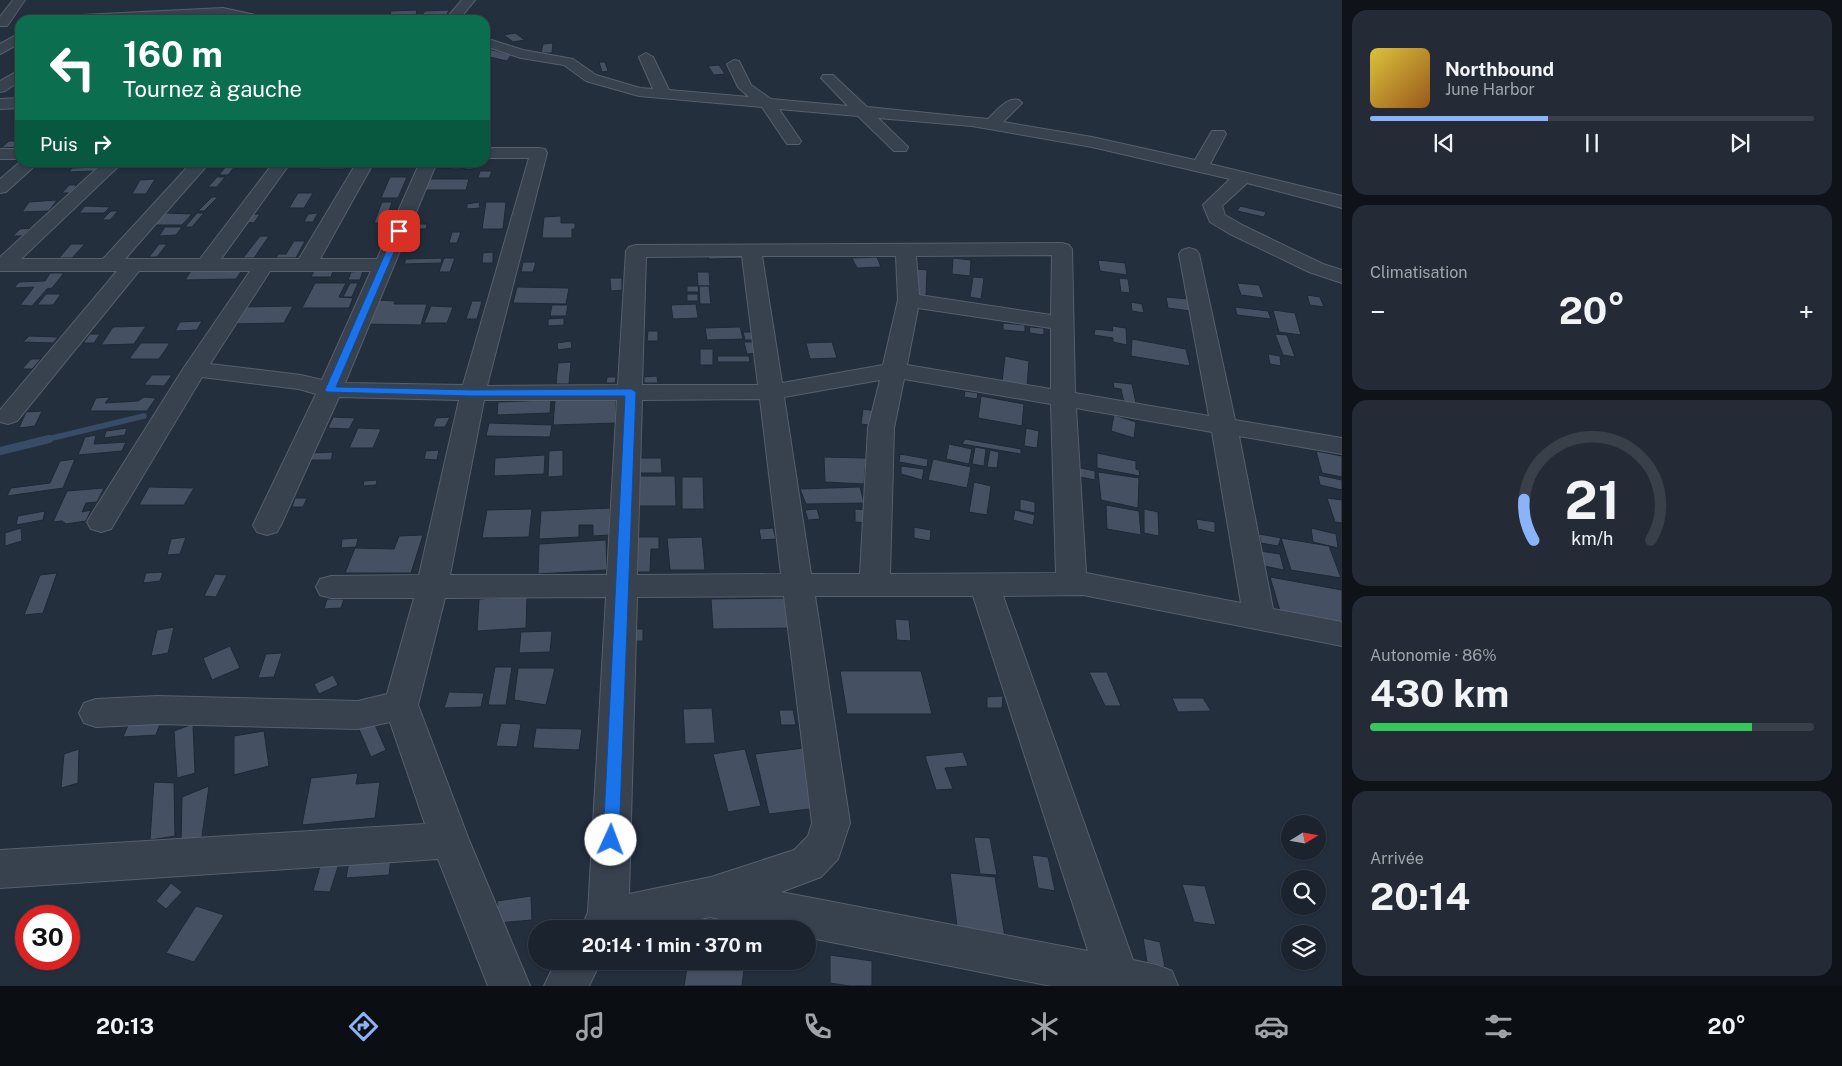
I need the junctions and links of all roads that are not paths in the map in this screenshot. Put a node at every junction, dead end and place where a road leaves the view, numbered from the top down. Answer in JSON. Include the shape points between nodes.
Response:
{"nodes":[{"id":1,"x":19,"y":0,"type":"edge"},
{"id":2,"x":155,"y":0,"type":"edge"},
{"id":3,"x":229,"y":0,"type":"edge"},
{"id":4,"x":469,"y":0,"type":"edge"},
{"id":5,"x":146,"y":15,"type":"edge"},
{"id":6,"x":212,"y":15,"type":"edge"},
{"id":7,"x":456,"y":15,"type":"edge"},
{"id":8,"x":15,"y":22,"type":"edge"},
{"id":9,"x":1,"y":23,"type":"edge"},
{"id":10,"x":15,"y":40,"type":"edge"},
{"id":11,"x":490,"y":44,"type":"edge"},
{"id":12,"x":0,"y":50,"type":"edge"},
{"id":13,"x":646,"y":57,"type":"dead end"},
{"id":14,"x":734,"y":64,"type":"dead end"},
{"id":15,"x":15,"y":78,"type":"edge"},
{"id":16,"x":828,"y":78,"type":"dead end"},
{"id":17,"x":0,"y":88,"type":"edge"},
{"id":18,"x":663,"y":94,"type":"junction"},
{"id":19,"x":15,"y":102,"type":"edge"},
{"id":20,"x":1014,"y":103,"type":"dead end"},
{"id":21,"x":0,"y":104,"type":"edge"},
{"id":22,"x":767,"y":104,"type":"junction"},
{"id":23,"x":862,"y":112,"type":"junction"},
{"id":24,"x":992,"y":124,"type":"junction"},
{"id":25,"x":1218,"y":134,"type":"dead end"},
{"id":26,"x":793,"y":141,"type":"dead end"},
{"id":27,"x":900,"y":148,"type":"dead end"},
{"id":28,"x":490,"y":153,"type":"edge"},
{"id":29,"x":0,"y":154,"type":"edge"},
{"id":30,"x":15,"y":154,"type":"edge"},
{"id":31,"x":25,"y":167,"type":"edge"},
{"id":32,"x":110,"y":167,"type":"edge"},
{"id":33,"x":197,"y":167,"type":"edge"},
{"id":34,"x":279,"y":167,"type":"edge"},
{"id":35,"x":363,"y":167,"type":"edge"},
{"id":36,"x":427,"y":167,"type":"edge"},
{"id":37,"x":1200,"y":167,"type":"junction"},
{"id":38,"x":1243,"y":177,"type":"junction"},
{"id":39,"x":0,"y":188,"type":"edge"},
{"id":40,"x":1342,"y":202,"type":"edge"},
{"id":41,"x":906,"y":249,"type":"junction"},
{"id":42,"x":751,"y":250,"type":"junction"},
{"id":43,"x":1189,"y":254,"type":"dead end"},
{"id":44,"x":109,"y":265,"type":"junction"},
{"id":45,"x":133,"y":265,"type":"junction"},
{"id":46,"x":206,"y":265,"type":"junction"},
{"id":47,"x":264,"y":265,"type":"junction"},
{"id":48,"x":306,"y":265,"type":"junction"},
{"id":49,"x":384,"y":265,"type":"junction"},
{"id":50,"x":5,"y":269,"type":"edge"},
{"id":51,"x":1342,"y":277,"type":"edge"},
{"id":52,"x":909,"y":300,"type":"junction"},
{"id":53,"x":1062,"y":323,"type":"junction"},
{"id":54,"x":195,"y":369,"type":"junction"},
{"id":55,"x":894,"y":370,"type":"junction"},
{"id":56,"x":330,"y":390,"type":"junction"},
{"id":57,"x":631,"y":392,"type":"junction"},
{"id":58,"x":770,"y":392,"type":"junction"},
{"id":59,"x":473,"y":393,"type":"junction"},
{"id":60,"x":1063,"y":399,"type":"junction"},
{"id":61,"x":8,"y":416,"type":"dead end"},
{"id":62,"x":1224,"y":426,"type":"junction"},
{"id":63,"x":1342,"y":446,"type":"edge"},
{"id":64,"x":102,"y":522,"type":"dead end"},
{"id":65,"x":268,"y":525,"type":"dead end"},
{"id":66,"x":984,"y":584,"type":"junction"},
{"id":67,"x":1071,"y":584,"type":"junction"},
{"id":68,"x":875,"y":585,"type":"junction"},
{"id":69,"x":797,"y":586,"type":"junction"},
{"id":70,"x":331,"y":587,"type":"dead end"},
{"id":71,"x":432,"y":587,"type":"junction"},
{"id":72,"x":622,"y":587,"type":"junction"},
{"id":73,"x":1259,"y":618,"type":"junction"},
{"id":74,"x":1342,"y":634,"type":"edge"},
{"id":75,"x":401,"y":704,"type":"junction"},
{"id":76,"x":96,"y":713,"type":"dead end"},
{"id":77,"x":450,"y":840,"type":"junction"},
{"id":78,"x":0,"y":869,"type":"edge"},
{"id":79,"x":711,"y":897,"type":"junction"},
{"id":80,"x":605,"y":920,"type":"edge"},
{"id":81,"x":617,"y":920,"type":"edge"},
{"id":82,"x":575,"y":970,"type":"edge"},
{"id":83,"x":1118,"y":977,"type":"junction"},
{"id":84,"x":509,"y":986,"type":"edge"},
{"id":85,"x":565,"y":986,"type":"edge"},
{"id":86,"x":1157,"y":986,"type":"edge"}],
"edges":[{"from":1,"to":9,"type":"street"},
{"from":2,"to":5,"type":"street"},
{"from":3,"to":6,"type":"street"},
{"from":4,"to":7,"type":"street"},
{"from":8,"to":9,"type":"street"},
{"from":10,"to":12,"type":"street"},
{"from":11,"to":18,"type":"street","via":[[521,54],[568,62],[590,78],[638,92]]},
{"from":13,"to":18,"type":"street"},
{"from":14,"to":22,"type":"street","via":[[745,87]]},
{"from":15,"to":17,"type":"street"},
{"from":16,"to":23,"type":"street"},
{"from":18,"to":22,"type":"street"},
{"from":19,"to":21,"type":"street"},
{"from":20,"to":24,"type":"street"},
{"from":22,"to":23,"type":"street"},
{"from":22,"to":26,"type":"street"},
{"from":23,"to":24,"type":"street"},
{"from":23,"to":27,"type":"street"},
{"from":24,"to":37,"type":"street","via":[[1092,142]]},
{"from":25,"to":37,"type":"street"},
{"from":28,"to":59,"type":"street","via":[[539,153]]},
{"from":29,"to":30,"type":"street"},
{"from":31,"to":39,"type":"street"},
{"from":32,"to":50,"type":"street"},
{"from":33,"to":44,"type":"street"},
{"from":34,"to":46,"type":"street"},
{"from":35,"to":48,"type":"street"},
{"from":36,"to":49,"type":"street"},
{"from":37,"to":38,"type":"street"},
{"from":38,"to":40,"type":"street"},
{"from":38,"to":51,"type":"street","via":[[1212,205],[1217,218],[1316,268]]},
{"from":41,"to":42,"type":"street"},
{"from":41,"to":52,"type":"street"},
{"from":41,"to":53,"type":"street","via":[[1062,249]]},
{"from":42,"to":57,"type":"street","via":[[636,251]]},
{"from":42,"to":58,"type":"street"},
{"from":43,"to":62,"type":"street"},
{"from":44,"to":45,"type":"street"},
{"from":44,"to":50,"type":"street"},
{"from":45,"to":46,"type":"street"},
{"from":45,"to":61,"type":"street"},
{"from":46,"to":47,"type":"street"},
{"from":47,"to":48,"type":"street"},
{"from":47,"to":54,"type":"street"},
{"from":48,"to":49,"type":"street"},
{"from":49,"to":56,"type":"street"},
{"from":52,"to":53,"type":"street"},
{"from":52,"to":55,"type":"street"},
{"from":53,"to":60,"type":"street"},
{"from":54,"to":56,"type":"street","via":[[301,382]]},
{"from":54,"to":64,"type":"street"},
{"from":55,"to":58,"type":"street"},
{"from":55,"to":60,"type":"street"},
{"from":55,"to":68,"type":"street","via":[[881,428]]},
{"from":56,"to":59,"type":"street"},
{"from":56,"to":65,"type":"street"},
{"from":57,"to":58,"type":"street"},
{"from":57,"to":59,"type":"street"},
{"from":57,"to":72,"type":"street"},
{"from":58,"to":69,"type":"street"},
{"from":59,"to":71,"type":"street"},
{"from":60,"to":62,"type":"street"},
{"from":60,"to":67,"type":"street"},
{"from":62,"to":63,"type":"street"},
{"from":62,"to":73,"type":"street"},
{"from":66,"to":67,"type":"street"},
{"from":66,"to":68,"type":"street"},
{"from":66,"to":83,"type":"street"},
{"from":67,"to":73,"type":"street"},
{"from":68,"to":69,"type":"street"},
{"from":69,"to":72,"type":"street"},
{"from":69,"to":79,"type":"street","via":[[830,823],[824,846],[807,864]]},
{"from":70,"to":71,"type":"street"},
{"from":71,"to":72,"type":"street"},
{"from":71,"to":75,"type":"street"},
{"from":72,"to":80,"type":"street"},
{"from":73,"to":74,"type":"street"},
{"from":75,"to":76,"type":"street","via":[[358,715],[157,710]]},
{"from":75,"to":77,"type":"street"},
{"from":77,"to":78,"type":"street"},
{"from":77,"to":84,"type":"street"},
{"from":79,"to":81,"type":"street"},
{"from":79,"to":83,"type":"street"},
{"from":82,"to":85,"type":"street"},
{"from":83,"to":86,"type":"street"}]}
